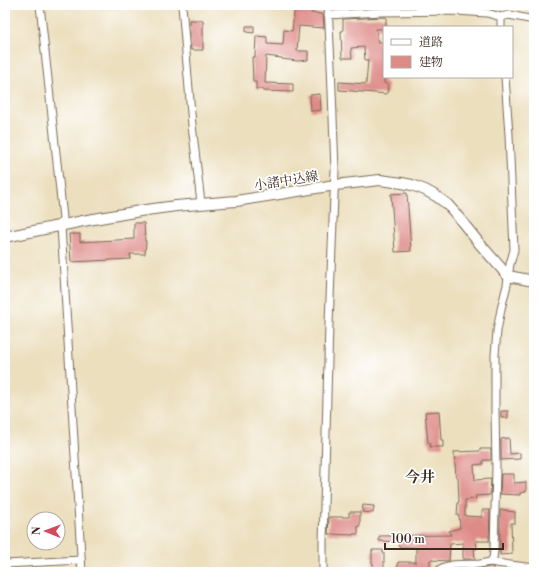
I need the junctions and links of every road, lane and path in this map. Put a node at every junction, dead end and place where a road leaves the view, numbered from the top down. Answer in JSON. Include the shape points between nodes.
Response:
{"nodes":[{"id":1,"x":40,"y":5,"type":"edge"},
{"id":2,"x":182,"y":5,"type":"edge"},
{"id":3,"x":328,"y":5,"type":"edge"},
{"id":4,"x":328,"y":15,"type":"junction"},
{"id":5,"x":501,"y":17,"type":"junction"},
{"id":6,"x":534,"y":20,"type":"edge"},
{"id":7,"x":502,"y":26,"type":"edge"},
{"id":8,"x":505,"y":78,"type":"edge"},
{"id":9,"x":335,"y":185,"type":"junction"},
{"id":10,"x":201,"y":203,"type":"junction"},
{"id":11,"x":62,"y":226,"type":"junction"},
{"id":12,"x":5,"y":237,"type":"edge"},
{"id":13,"x":508,"y":276,"type":"junction"},
{"id":14,"x":534,"y":281,"type":"edge"},
{"id":15,"x":81,"y":560,"type":"junction"},
{"id":16,"x":491,"y":561,"type":"junction"},
{"id":17,"x":5,"y":564,"type":"edge"},
{"id":18,"x":534,"y":568,"type":"edge"},
{"id":19,"x":82,"y":572,"type":"edge"},
{"id":20,"x":323,"y":572,"type":"edge"},
{"id":21,"x":437,"y":572,"type":"edge"}],
"edges":[{"from":1,"to":11,"type":"street"},
{"from":2,"to":10,"type":"street"},
{"from":3,"to":4,"type":"street"},
{"from":4,"to":5,"type":"street","via":[[456,11]]},
{"from":4,"to":9,"type":"street"},
{"from":5,"to":6,"type":"street","via":[[508,15]]},
{"from":5,"to":7,"type":"street"},
{"from":8,"to":13,"type":"street","via":[[514,250]]},
{"from":9,"to":10,"type":"main road","name":"小諸中込線","via":[[259,198]]},
{"from":9,"to":13,"type":"main road","name":"小諸中込線","via":[[380,180],[425,190],[447,204]]},
{"from":9,"to":20,"type":"street"},
{"from":10,"to":11,"type":"main road","name":"小諸中込線","via":[[139,211]]},
{"from":11,"to":12,"type":"main road","name":"小諸中込線"},
{"from":11,"to":15,"type":"street"},
{"from":13,"to":14,"type":"main road"},
{"from":13,"to":16,"type":"street","via":[[495,355],[496,467],[494,551]]},
{"from":15,"to":17,"type":"street"},
{"from":15,"to":19,"type":"street"},
{"from":16,"to":18,"type":"street"},
{"from":16,"to":21,"type":"street","via":[[450,565],[440,568]]}]}
